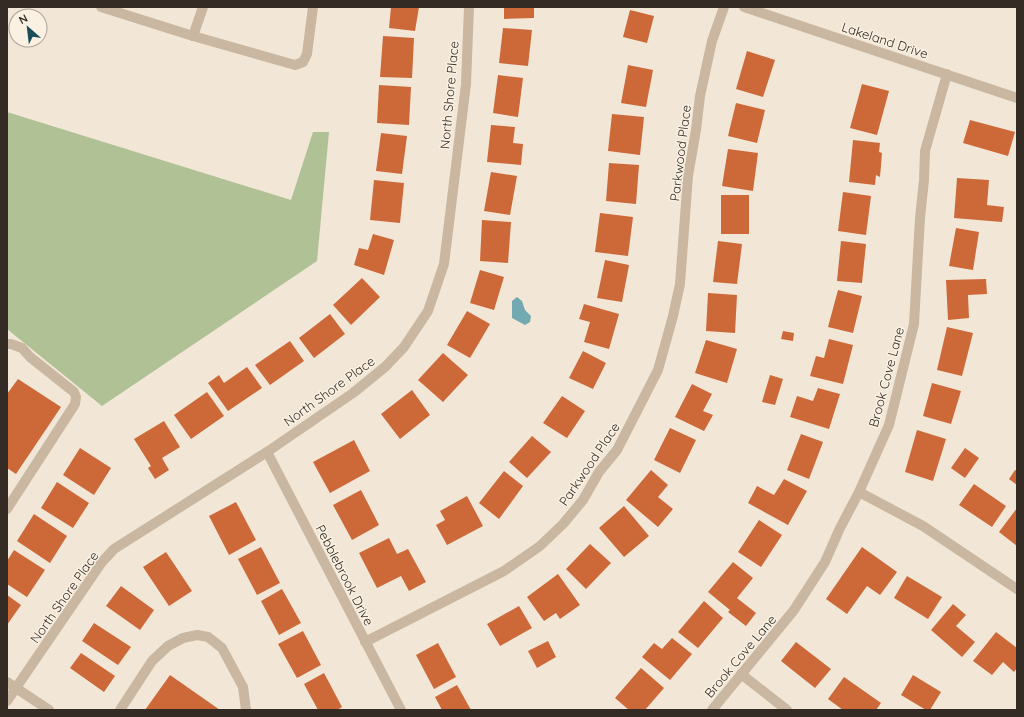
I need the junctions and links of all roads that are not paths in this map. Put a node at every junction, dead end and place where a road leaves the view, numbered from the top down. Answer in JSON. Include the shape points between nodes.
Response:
{"nodes":[{"id":1,"x":101,"y":7,"type":"edge"},
{"id":2,"x":202,"y":7,"type":"edge"},
{"id":3,"x":313,"y":7,"type":"edge"},
{"id":4,"x":469,"y":7,"type":"edge"},
{"id":5,"x":724,"y":7,"type":"edge"},
{"id":6,"x":744,"y":7,"type":"edge"},
{"id":7,"x":193,"y":36,"type":"junction"},
{"id":8,"x":947,"y":74,"type":"junction"},
{"id":9,"x":1017,"y":98,"type":"edge"},
{"id":10,"x":7,"y":344,"type":"edge"},
{"id":11,"x":267,"y":452,"type":"junction"},
{"id":12,"x":859,"y":492,"type":"junction"},
{"id":13,"x":7,"y":509,"type":"edge"},
{"id":14,"x":1017,"y":589,"type":"edge"},
{"id":15,"x":365,"y":642,"type":"junction"},
{"id":16,"x":741,"y":674,"type":"junction"},
{"id":17,"x":7,"y":682,"type":"edge"},
{"id":18,"x":16,"y":688,"type":"junction"},
{"id":19,"x":7,"y":701,"type":"edge"},
{"id":20,"x":49,"y":710,"type":"edge"},
{"id":21,"x":120,"y":710,"type":"edge"},
{"id":22,"x":246,"y":710,"type":"edge"},
{"id":23,"x":401,"y":710,"type":"edge"},
{"id":24,"x":712,"y":710,"type":"edge"},
{"id":25,"x":787,"y":710,"type":"edge"}],
"edges":[{"from":1,"to":7,"type":"street"},
{"from":2,"to":7,"type":"street"},
{"from":3,"to":7,"type":"street","via":[[306,54],[303,62],[294,65]]},
{"from":4,"to":11,"type":"street","name":"North Shore Place","via":[[466,84],[444,264],[428,311],[404,347],[385,367]]},
{"from":5,"to":15,"type":"street","name":"Parkwood Place","via":[[712,41],[700,96],[688,176],[680,284],[673,316],[658,370],[616,450],[598,472],[583,500],[540,546],[504,571]]},
{"from":6,"to":8,"type":"street","name":"Lakeland Drive"},
{"from":8,"to":9,"type":"street","name":"Lakeland Drive"},
{"from":8,"to":12,"type":"street","name":"Brook Cove Lane","via":[[925,150],[914,324],[889,425]]},
{"from":10,"to":13,"type":"street","via":[[22,348],[74,392],[76,397],[75,404]]},
{"from":11,"to":15,"type":"street","name":"Pebblebrook Drive"},
{"from":11,"to":18,"type":"street","name":"North Shore Place","via":[[114,549],[102,562]]},
{"from":12,"to":14,"type":"street","via":[[924,526]]},
{"from":12,"to":16,"type":"street","name":"Brook Cove Lane","via":[[826,562],[794,610]]},
{"from":15,"to":23,"type":"street","name":"Pebblebrook Drive"},
{"from":16,"to":24,"type":"street","name":"Brook Cove Lane"},
{"from":16,"to":25,"type":"street"},
{"from":17,"to":18,"type":"street"},
{"from":18,"to":19,"type":"street","name":"North Shore Place"},
{"from":18,"to":20,"type":"street"},
{"from":21,"to":22,"type":"street","via":[[152,661],[168,646],[183,638],[197,635],[208,637],[222,648],[243,687]]}]}
